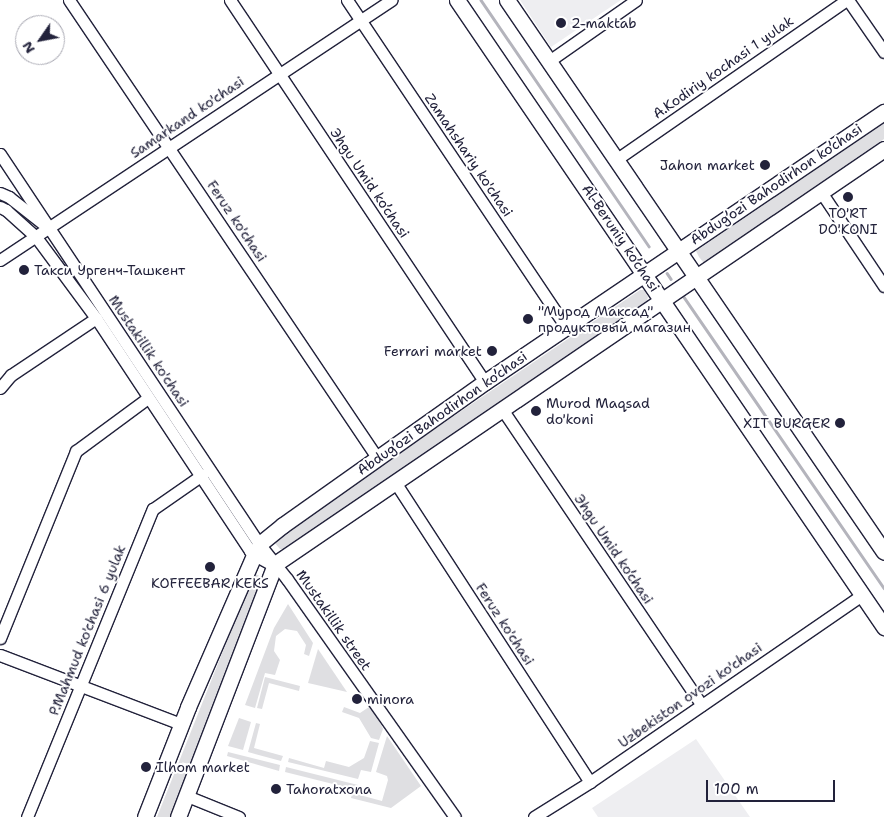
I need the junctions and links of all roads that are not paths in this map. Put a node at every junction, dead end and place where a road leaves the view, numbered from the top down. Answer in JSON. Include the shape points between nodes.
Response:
{"nodes":[{"id":1,"x":70,"y":0,"type":"edge"},
{"id":2,"x":230,"y":0,"type":"edge"},
{"id":3,"x":347,"y":0,"type":"edge"},
{"id":4,"x":391,"y":0,"type":"edge"},
{"id":5,"x":457,"y":0,"type":"edge"},
{"id":6,"x":507,"y":0,"type":"edge"},
{"id":7,"x":636,"y":0,"type":"edge"},
{"id":8,"x":847,"y":0,"type":"edge"},
{"id":9,"x":361,"y":20,"type":"junction"},
{"id":10,"x":884,"y":52,"type":"edge"},
{"id":11,"x":549,"y":61,"type":"junction"},
{"id":12,"x":279,"y":74,"type":"junction"},
{"id":13,"x":884,"y":112,"type":"edge"},
{"id":14,"x":169,"y":147,"type":"junction"},
{"id":15,"x":884,"y":149,"type":"edge"},
{"id":16,"x":0,"y":154,"type":"edge"},
{"id":17,"x":617,"y":159,"type":"junction"},
{"id":18,"x":820,"y":192,"type":"junction"},
{"id":19,"x":0,"y":193,"type":"edge"},
{"id":20,"x":0,"y":207,"type":"edge"},
{"id":21,"x":49,"y":229,"type":"junction"},
{"id":22,"x":36,"y":237,"type":"junction"},
{"id":23,"x":679,"y":250,"type":"junction"},
{"id":24,"x":0,"y":260,"type":"edge"},
{"id":25,"x":645,"y":274,"type":"junction"},
{"id":26,"x":697,"y":276,"type":"junction"},
{"id":27,"x":884,"y":286,"type":"edge"},
{"id":28,"x":663,"y":300,"type":"junction"},
{"id":29,"x":96,"y":318,"type":"junction"},
{"id":30,"x":566,"y":327,"type":"junction"},
{"id":31,"x":485,"y":382,"type":"junction"},
{"id":32,"x":0,"y":388,"type":"edge"},
{"id":33,"x":148,"y":398,"type":"junction"},
{"id":34,"x":502,"y":409,"type":"junction"},
{"id":35,"x":378,"y":459,"type":"junction"},
{"id":36,"x":202,"y":475,"type":"junction"},
{"id":37,"x":395,"y":482,"type":"junction"},
{"id":38,"x":257,"y":549,"type":"junction"},
{"id":39,"x":884,"y":552,"type":"edge"},
{"id":40,"x":275,"y":564,"type":"junction"},
{"id":41,"x":862,"y":595,"type":"junction"},
{"id":42,"x":884,"y":627,"type":"edge"},
{"id":43,"x":0,"y":638,"type":"edge"},
{"id":44,"x":0,"y":655,"type":"edge"},
{"id":45,"x":80,"y":686,"type":"junction"},
{"id":46,"x":702,"y":705,"type":"junction"},
{"id":47,"x":181,"y":724,"type":"junction"},
{"id":48,"x":590,"y":782,"type":"junction"},
{"id":49,"x":187,"y":796,"type":"junction"},
{"id":50,"x":27,"y":817,"type":"edge"},
{"id":51,"x":145,"y":817,"type":"edge"},
{"id":52,"x":178,"y":817,"type":"edge"},
{"id":53,"x":239,"y":817,"type":"edge"},
{"id":54,"x":455,"y":817,"type":"edge"},
{"id":55,"x":534,"y":817,"type":"edge"}],
"edges":[{"from":1,"to":14,"type":"street","name":"Feruz ko'chasi"},
{"from":2,"to":12,"type":"street","name":"Эhgu Umid ko’chasi"},
{"from":3,"to":9,"type":"street","name":"Zamahshariy ko'chasi"},
{"from":4,"to":9,"type":"street","name":"Samarkand ko'chasi"},
{"from":5,"to":25,"type":"main road","name":"Al-Beruniy ko’chasi"},
{"from":6,"to":11,"type":"main road"},
{"from":7,"to":11,"type":"street"},
{"from":8,"to":10,"type":"street"},
{"from":8,"to":17,"type":"street","name":"A.Kodiriy kochasi 1 yulak"},
{"from":9,"to":12,"type":"street","name":"Samarkand ko'chasi"},
{"from":9,"to":30,"type":"street","name":"Zamahshariy ko'chasi"},
{"from":11,"to":17,"type":"main road"},
{"from":12,"to":14,"type":"street","name":"Samarkand ko'chasi"},
{"from":12,"to":31,"type":"street","name":"Эhgu Umid ko’chasi"},
{"from":13,"to":23,"type":"main road","name":"Abdug’ozi Bahodirhon ko’chasi"},
{"from":14,"to":21,"type":"street","name":"Samarkand ko'chasi"},
{"from":14,"to":35,"type":"street","name":"Feruz ko'chasi"},
{"from":15,"to":18,"type":"main road"},
{"from":16,"to":21,"type":"street","name":"Mustakillik ko'chasi"},
{"from":17,"to":23,"type":"main road"},
{"from":18,"to":26,"type":"main road"},
{"from":18,"to":27,"type":"street"},
{"from":19,"to":21,"type":"street"},
{"from":20,"to":22,"type":"street","name":"Mustakillik ko'chasi"},
{"from":21,"to":22,"type":"street","name":"Samarkand ko'chasi"},
{"from":21,"to":38,"type":"street","name":"Mustakillik ko'chasi"},
{"from":22,"to":24,"type":"street","name":"Samarkand ko'chasi"},
{"from":22,"to":29,"type":"street","name":"Mustakillik ko'chasi"},
{"from":23,"to":25,"type":"main road","name":"Abdug’ozi Bahodirhon ko’chasi"},
{"from":23,"to":26,"type":"main road"},
{"from":25,"to":28,"type":"main road","name":"Al-Beruniy ko’chasi"},
{"from":25,"to":30,"type":"main road","name":"Abdug’ozi Bahodirhon ko’chasi"},
{"from":26,"to":28,"type":"main road"},
{"from":26,"to":39,"type":"main road"},
{"from":28,"to":34,"type":"main road"},
{"from":28,"to":41,"type":"main road","name":"Al-Beruniy ko’chasi"},
{"from":29,"to":32,"type":"street","via":[[11,375]]},
{"from":29,"to":33,"type":"street","name":"Mustakillik ko'chasi"},
{"from":30,"to":31,"type":"main road","name":"Abdug’ozi Bahodirhon ko’chasi"},
{"from":31,"to":35,"type":"main road","name":"Abdug’ozi Bahodirhon ko’chasi"},
{"from":33,"to":36,"type":"street","name":"Mustakillik ko'chasi"},
{"from":33,"to":43,"type":"street","via":[[76,451]]},
{"from":34,"to":37,"type":"main road"},
{"from":34,"to":46,"type":"street","name":"Эhgu Umid ko’chasi"},
{"from":35,"to":38,"type":"main road","name":"Abdug’ozi Bahodirhon ko’chasi","via":[[283,525]]},
{"from":36,"to":38,"type":"street","name":"Mustakillik ko'chasi","via":[[250,551]]},
{"from":36,"to":45,"type":"street","name":"P.Mahmud ko'chasi 6 yulak","via":[[153,509]]},
{"from":37,"to":40,"type":"main road"},
{"from":37,"to":48,"type":"street","name":"Feruz ko'chasi"},
{"from":38,"to":40,"type":"main road"},
{"from":38,"to":47,"type":"main road","name":"Abdug’ozi Bahodirhon ko’chasi"},
{"from":40,"to":49,"type":"main road"},
{"from":40,"to":54,"type":"street","name":"Mustakillik street"},
{"from":41,"to":42,"type":"main road","name":"Al-Beruniy ko’chasi"},
{"from":41,"to":46,"type":"street","name":"Uzbekiston ovozi ko'chasi"},
{"from":44,"to":45,"type":"street"},
{"from":45,"to":47,"type":"street"},
{"from":45,"to":50,"type":"street","name":"P.Mahmud ko'chasi 6 yulak"},
{"from":46,"to":48,"type":"street","name":"Uzbekiston ovozi ko'chasi"},
{"from":47,"to":51,"type":"main road","name":"Abdug’ozi Bahodirhon ko’chasi"},
{"from":48,"to":55,"type":"street","name":"Uzbekiston ovozi ko'chasi"},
{"from":49,"to":52,"type":"main road"},
{"from":49,"to":53,"type":"street"}]}
